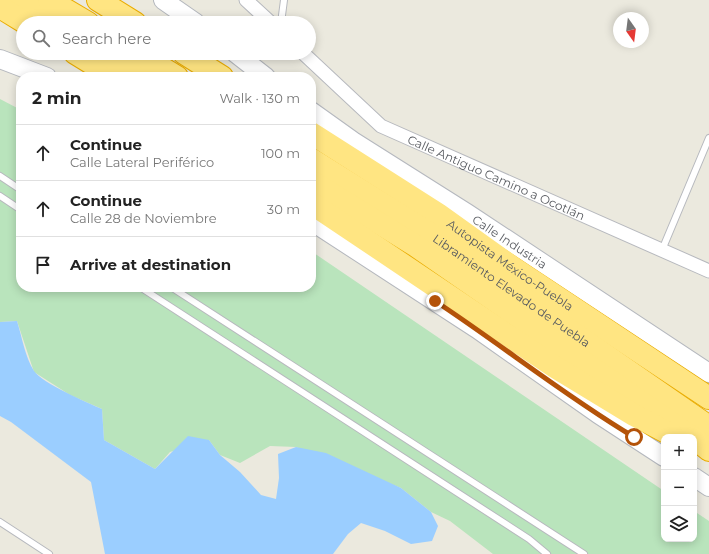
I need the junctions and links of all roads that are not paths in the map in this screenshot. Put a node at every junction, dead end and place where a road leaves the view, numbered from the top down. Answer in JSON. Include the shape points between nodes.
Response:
{"nodes":[{"id":1,"x":17,"y":0,"type":"edge"},
{"id":2,"x":49,"y":0,"type":"edge"},
{"id":3,"x":98,"y":0,"type":"edge"},
{"id":4,"x":163,"y":0,"type":"edge"},
{"id":5,"x":246,"y":0,"type":"edge"},
{"id":6,"x":284,"y":0,"type":"edge"},
{"id":7,"x":0,"y":7,"type":"edge"},
{"id":8,"x":43,"y":16,"type":"edge"},
{"id":9,"x":76,"y":16,"type":"edge"},
{"id":10,"x":124,"y":16,"type":"edge"},
{"id":11,"x":186,"y":16,"type":"edge"},
{"id":12,"x":263,"y":16,"type":"edge"},
{"id":13,"x":282,"y":16,"type":"edge"},
{"id":14,"x":16,"y":17,"type":"edge"},
{"id":15,"x":0,"y":59,"type":"edge"},
{"id":16,"x":86,"y":60,"type":"edge"},
{"id":17,"x":115,"y":60,"type":"edge"},
{"id":18,"x":150,"y":60,"type":"edge"},
{"id":19,"x":195,"y":60,"type":"edge"},
{"id":20,"x":244,"y":60,"type":"edge"},
{"id":21,"x":310,"y":60,"type":"edge"},
{"id":22,"x":34,"y":72,"type":"edge"},
{"id":23,"x":106,"y":72,"type":"edge"},
{"id":24,"x":135,"y":72,"type":"edge"},
{"id":25,"x":170,"y":72,"type":"edge"},
{"id":26,"x":214,"y":72,"type":"edge"},
{"id":27,"x":260,"y":72,"type":"edge"},
{"id":28,"x":316,"y":115,"type":"edge"},
{"id":29,"x":316,"y":136,"type":"edge"},
{"id":30,"x":709,"y":138,"type":"edge"},
{"id":31,"x":316,"y":162,"type":"edge"},
{"id":32,"x":0,"y":176,"type":"edge"},
{"id":33,"x":316,"y":184,"type":"edge"},
{"id":34,"x":16,"y":187,"type":"edge"},
{"id":35,"x":0,"y":196,"type":"edge"},
{"id":36,"x":16,"y":207,"type":"edge"},
{"id":37,"x":316,"y":207,"type":"edge"},
{"id":38,"x":316,"y":224,"type":"edge"},
{"id":39,"x":662,"y":250,"type":"junction"},
{"id":40,"x":709,"y":270,"type":"edge"},
{"id":41,"x":148,"y":292,"type":"edge"},
{"id":42,"x":179,"y":292,"type":"edge"},
{"id":43,"x":628,"y":318,"type":"junction"},
{"id":44,"x":481,"y":324,"type":"junction"},
{"id":45,"x":615,"y":336,"type":"junction"},
{"id":46,"x":709,"y":373,"type":"edge"},
{"id":47,"x":709,"y":398,"type":"edge"},
{"id":48,"x":671,"y":411,"type":"junction"},
{"id":49,"x":709,"y":427,"type":"edge"},
{"id":50,"x":671,"y":434,"type":"edge"},
{"id":51,"x":690,"y":434,"type":"edge"},
{"id":52,"x":697,"y":441,"type":"edge"},
{"id":53,"x":697,"y":446,"type":"edge"},
{"id":54,"x":709,"y":450,"type":"edge"},
{"id":55,"x":661,"y":455,"type":"edge"},
{"id":56,"x":697,"y":479,"type":"edge"},
{"id":57,"x":709,"y":488,"type":"edge"},
{"id":58,"x":0,"y":522,"type":"edge"},
{"id":59,"x":49,"y":554,"type":"edge"},
{"id":60,"x":547,"y":554,"type":"edge"},
{"id":61,"x":584,"y":554,"type":"edge"}],
"edges":[{"from":1,"to":8,"type":"highway"},
{"from":2,"to":9,"type":"highway"},
{"from":3,"to":10,"type":"highway"},
{"from":4,"to":11,"type":"street"},
{"from":5,"to":12,"type":"street"},
{"from":6,"to":13,"type":"lane"},
{"from":7,"to":14,"type":"highway"},
{"from":15,"to":22,"type":"street"},
{"from":16,"to":23,"type":"highway"},
{"from":17,"to":24,"type":"highway"},
{"from":18,"to":25,"type":"highway"},
{"from":19,"to":26,"type":"highway"},
{"from":20,"to":27,"type":"street"},
{"from":21,"to":39,"type":"street","name":"Calle Antiguo Camino a Ocotlán","via":[[381,126]]},
{"from":28,"to":43,"type":"street","name":"Calle Industria"},
{"from":29,"to":45,"type":"highway","name":"Autopista México-Puebla","via":[[438,214]]},
{"from":30,"to":39,"type":"lane"},
{"from":31,"to":48,"type":"highway","name":"Libramiento Elevado de Puebla","via":[[434,236]]},
{"from":32,"to":34,"type":"lane"},
{"from":33,"to":48,"type":"highway","name":"Libramiento Elevado de Puebla"},
{"from":35,"to":36,"type":"lane"},
{"from":37,"to":44,"type":"highway"},
{"from":38,"to":44,"type":"street"},
{"from":39,"to":40,"type":"street","name":"Calle Antiguo Camino a Ocotlán"},
{"from":41,"to":60,"type":"lane","via":[[529,539]]},
{"from":42,"to":61,"type":"lane"},
{"from":43,"to":45,"type":"street"},
{"from":43,"to":46,"type":"street","name":"Calle Industria"},
{"from":44,"to":50,"type":"highway"},
{"from":44,"to":55,"type":"street","via":[[598,414]]},
{"from":45,"to":47,"type":"highway","name":"Autopista México-Puebla"},
{"from":48,"to":49,"type":"highway","name":"Libramiento Elevado de Puebla"},
{"from":48,"to":51,"type":"highway","name":"Libramiento Elevado de Puebla"},
{"from":52,"to":54,"type":"highway","name":"Libramiento Elevado de Puebla"},
{"from":53,"to":54,"type":"highway"},
{"from":56,"to":57,"type":"street"},
{"from":58,"to":59,"type":"lane"}]}
